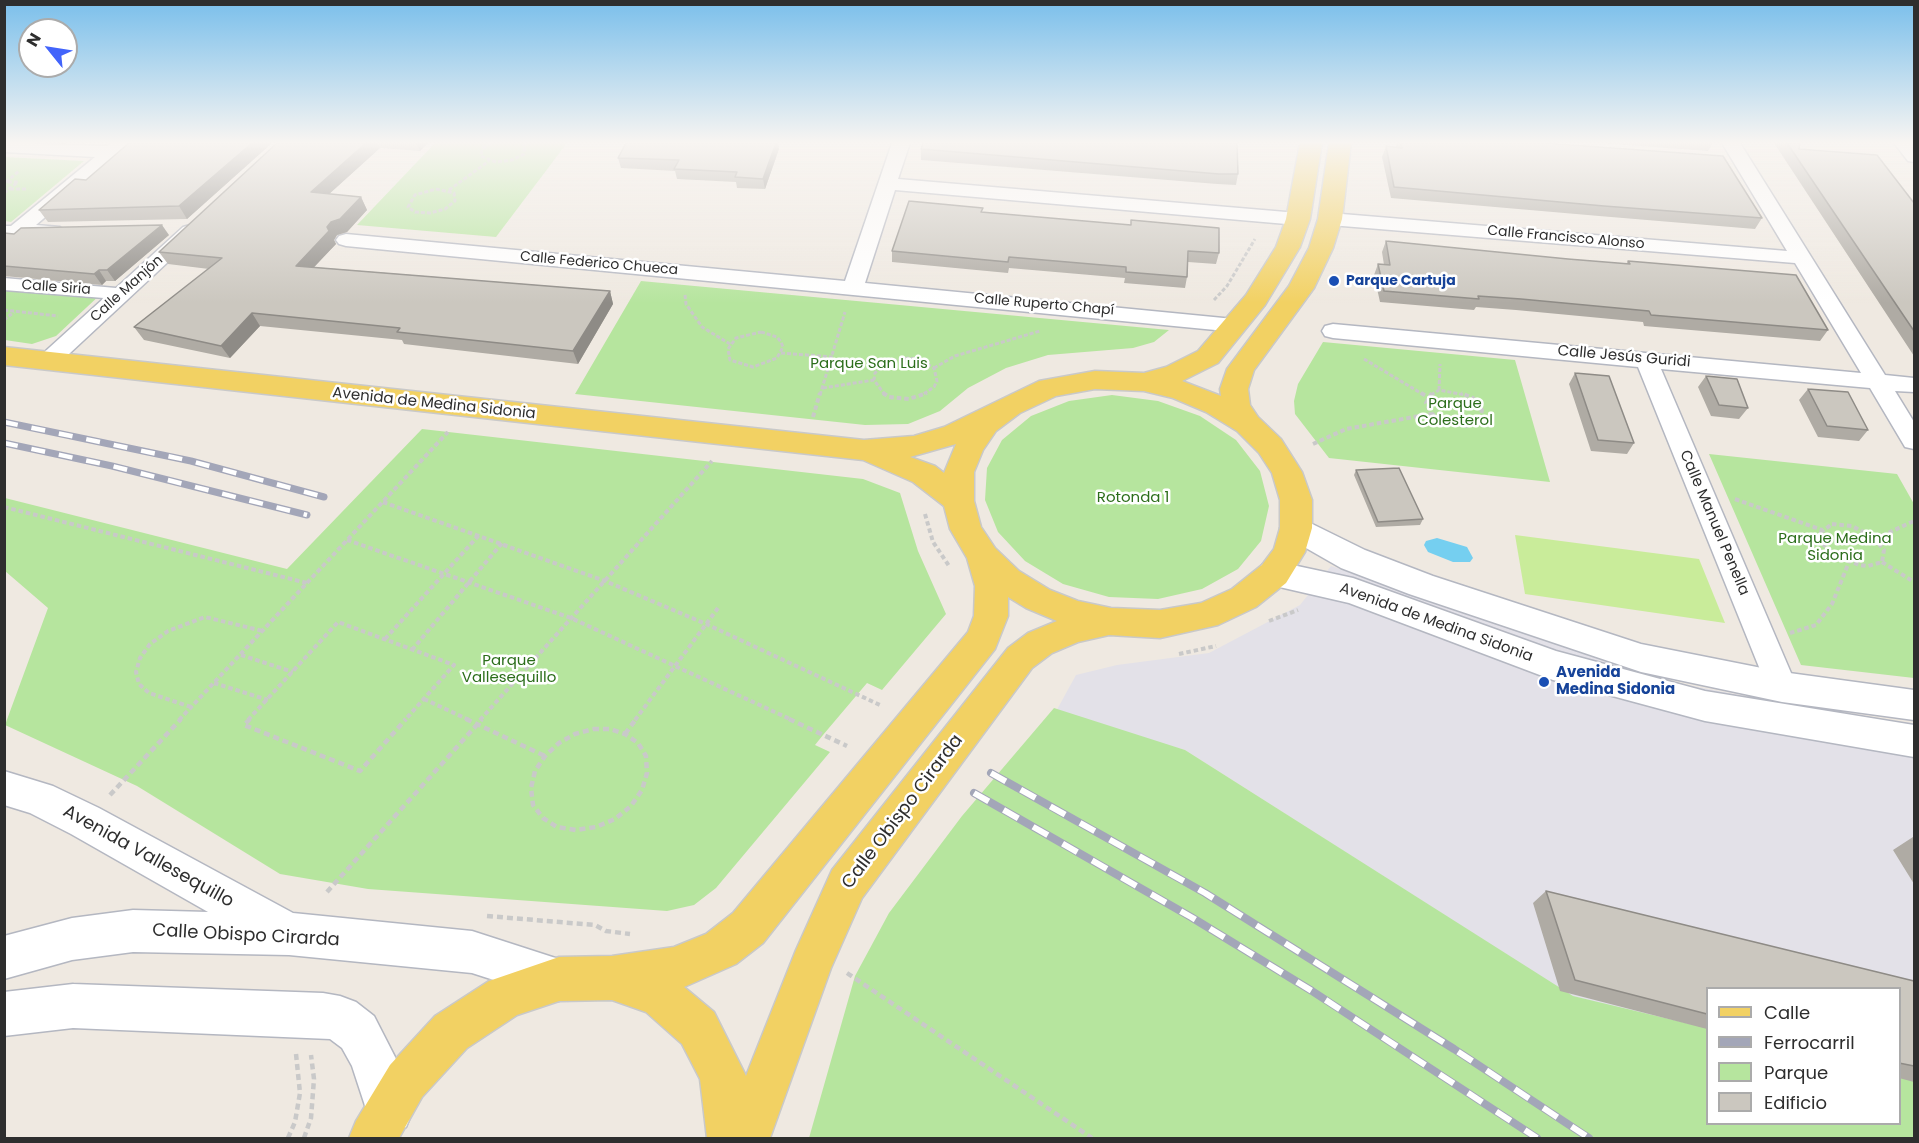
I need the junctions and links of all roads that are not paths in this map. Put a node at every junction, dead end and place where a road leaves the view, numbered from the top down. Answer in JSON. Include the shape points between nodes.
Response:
{"nodes":[{"id":1,"x":56,"y":196,"type":"edge"},
{"id":2,"x":884,"y":196,"type":"edge"},
{"id":3,"x":1033,"y":196,"type":"edge"},
{"id":4,"x":1302,"y":196,"type":"edge"},
{"id":5,"x":1333,"y":196,"type":"edge"},
{"id":6,"x":1760,"y":196,"type":"edge"},
{"id":7,"x":1298,"y":219,"type":"junction"},
{"id":8,"x":1330,"y":219,"type":"junction"},
{"id":9,"x":169,"y":228,"type":"dead end"},
{"id":10,"x":75,"y":231,"type":"edge"},
{"id":11,"x":8,"y":235,"type":"edge"},
{"id":12,"x":346,"y":240,"type":"dead end"},
{"id":13,"x":1802,"y":258,"type":"junction"},
{"id":14,"x":4,"y":284,"type":"edge"},
{"id":15,"x":108,"y":292,"type":"dead end"},
{"id":16,"x":850,"y":297,"type":"junction"},
{"id":17,"x":1236,"y":325,"type":"junction"},
{"id":18,"x":1338,"y":332,"type":"road end"},
{"id":19,"x":4,"y":356,"type":"edge"},
{"id":20,"x":1646,"y":359,"type":"junction"},
{"id":21,"x":47,"y":362,"type":"junction"},
{"id":22,"x":1878,"y":381,"type":"junction"},
{"id":23,"x":1144,"y":382,"type":"junction"},
{"id":24,"x":1914,"y":385,"type":"edge"},
{"id":25,"x":1010,"y":406,"type":"junction"},
{"id":26,"x":1247,"y":424,"type":"junction"},
{"id":27,"x":1914,"y":441,"type":"edge"},
{"id":28,"x":864,"y":450,"type":"junction"},
{"id":29,"x":958,"y":501,"type":"junction"},
{"id":30,"x":1296,"y":528,"type":"junction"},
{"id":31,"x":967,"y":563,"type":"junction"},
{"id":32,"x":1274,"y":574,"type":"junction"},
{"id":33,"x":1112,"y":622,"type":"junction"},
{"id":34,"x":1782,"y":687,"type":"junction"},
{"id":35,"x":1914,"y":705,"type":"edge"},
{"id":36,"x":1914,"y":741,"type":"edge"},
{"id":37,"x":4,"y":788,"type":"edge"},
{"id":38,"x":289,"y":934,"type":"junction"},
{"id":39,"x":4,"y":958,"type":"edge"},
{"id":40,"x":612,"y":978,"type":"junction"},
{"id":41,"x":559,"y":980,"type":"junction"},
{"id":42,"x":4,"y":1014,"type":"edge"},
{"id":43,"x":381,"y":1124,"type":"edge"},
{"id":44,"x":731,"y":1138,"type":"edge"},
{"id":45,"x":746,"y":1138,"type":"edge"}],
"edges":[{"from":1,"to":11,"type":"street"},
{"from":2,"to":16,"type":"street"},
{"from":3,"to":7,"type":"street"},
{"from":4,"to":7,"type":"main road"},
{"from":5,"to":8,"type":"main road"},
{"from":6,"to":13,"type":"street"},
{"from":7,"to":17,"type":"main road","via":[[1274,273]]},
{"from":8,"to":13,"type":"street","name":"Calle Francisco Alonso"},
{"from":8,"to":26,"type":"main road","via":[[1301,288],[1241,369],[1234,389],[1236,405]]},
{"from":9,"to":21,"type":"street","name":"Calle Manjón","via":[[199,224]]},
{"from":10,"to":11,"type":"street"},
{"from":12,"to":16,"type":"street","name":"Calle Federico Chueca"},
{"from":13,"to":22,"type":"street"},
{"from":14,"to":15,"type":"street","name":"Calle Siria"},
{"from":16,"to":17,"type":"street","name":"Calle Ruperto Chapí","via":[[1063,307]]},
{"from":17,"to":23,"type":"main road","via":[[1209,357],[1175,374]]},
{"from":18,"to":20,"type":"street","name":"Calle Jesús Guridi"},
{"from":19,"to":21,"type":"main road","name":"Avenida de Medina Sidonia"},
{"from":20,"to":22,"type":"street","name":"Calle Jesús Guridi"},
{"from":20,"to":34,"type":"street","name":"Calle Manuel Penella"},
{"from":21,"to":28,"type":"main road","name":"Avenida de Medina Sidonia"},
{"from":22,"to":24,"type":"street","name":"Calle Jesús Guridi"},
{"from":22,"to":27,"type":"street"},
{"from":23,"to":25,"type":"main road","via":[[1095,380],[1049,388]]},
{"from":23,"to":26,"type":"main road","via":[[1181,390]]},
{"from":25,"to":28,"type":"main road","name":"Avenida de Medina Sidonia","via":[[954,434],[915,446]]},
{"from":25,"to":29,"type":"main road","via":[[986,424],[969,447],[959,472]]},
{"from":26,"to":30,"type":"main road","via":[[1270,446],[1287,472],[1296,500]]},
{"from":28,"to":29,"type":"main road","name":"Avenida de Medina Sidonia","via":[[918,470]]},
{"from":29,"to":31,"type":"main road","via":[[966,529]]},
{"from":30,"to":32,"type":"main road","via":[[1289,552]]},
{"from":30,"to":34,"type":"main road","name":"Avenida de Medina Sidonia","via":[[1353,559],[1421,585],[1641,658]]},
{"from":31,"to":33,"type":"main road","via":[[1073,614]]},
{"from":31,"to":40,"type":"main road","name":"Calle Obispo Cirarda","via":[[992,586],[991,616],[983,639],[770,905],[720,949],[675,969]]},
{"from":32,"to":33,"type":"main road","via":[[1245,598],[1206,615],[1160,624]]},
{"from":32,"to":36,"type":"main road","name":"Avenida de Medina Sidonia","via":[[1353,591],[1553,665],[1705,706]]},
{"from":33,"to":45,"type":"main road","name":"Calle Obispo Cirarda","via":[[1073,629],[1040,643],[1020,658],[847,884]]},
{"from":34,"to":35,"type":"main road","name":"Avenida de Medina Sidonia"},
{"from":37,"to":38,"type":"main road","name":"Avenida Vallesequillo","via":[[39,798],[85,821]]},
{"from":38,"to":39,"type":"main road","name":"Calle Obispo Cirarda","via":[[133,931],[72,939]]},
{"from":38,"to":41,"type":"main road","name":"Calle Obispo Cirarda","via":[[472,952]]},
{"from":40,"to":41,"type":"main road","name":"Calle Obispo Cirarda"},
{"from":40,"to":44,"type":"main road","name":"Calle Obispo Cirarda","via":[[660,995],[698,1028],[723,1076]]},
{"from":41,"to":43,"type":"main road","name":"Calle Obispo Cirarda","via":[[504,998],[451,1032],[406,1081]]},
{"from":42,"to":43,"type":"main road","name":"Calle Obispo Cirarda","via":[[74,1006],[340,1018],[358,1032],[372,1057]]}]}
